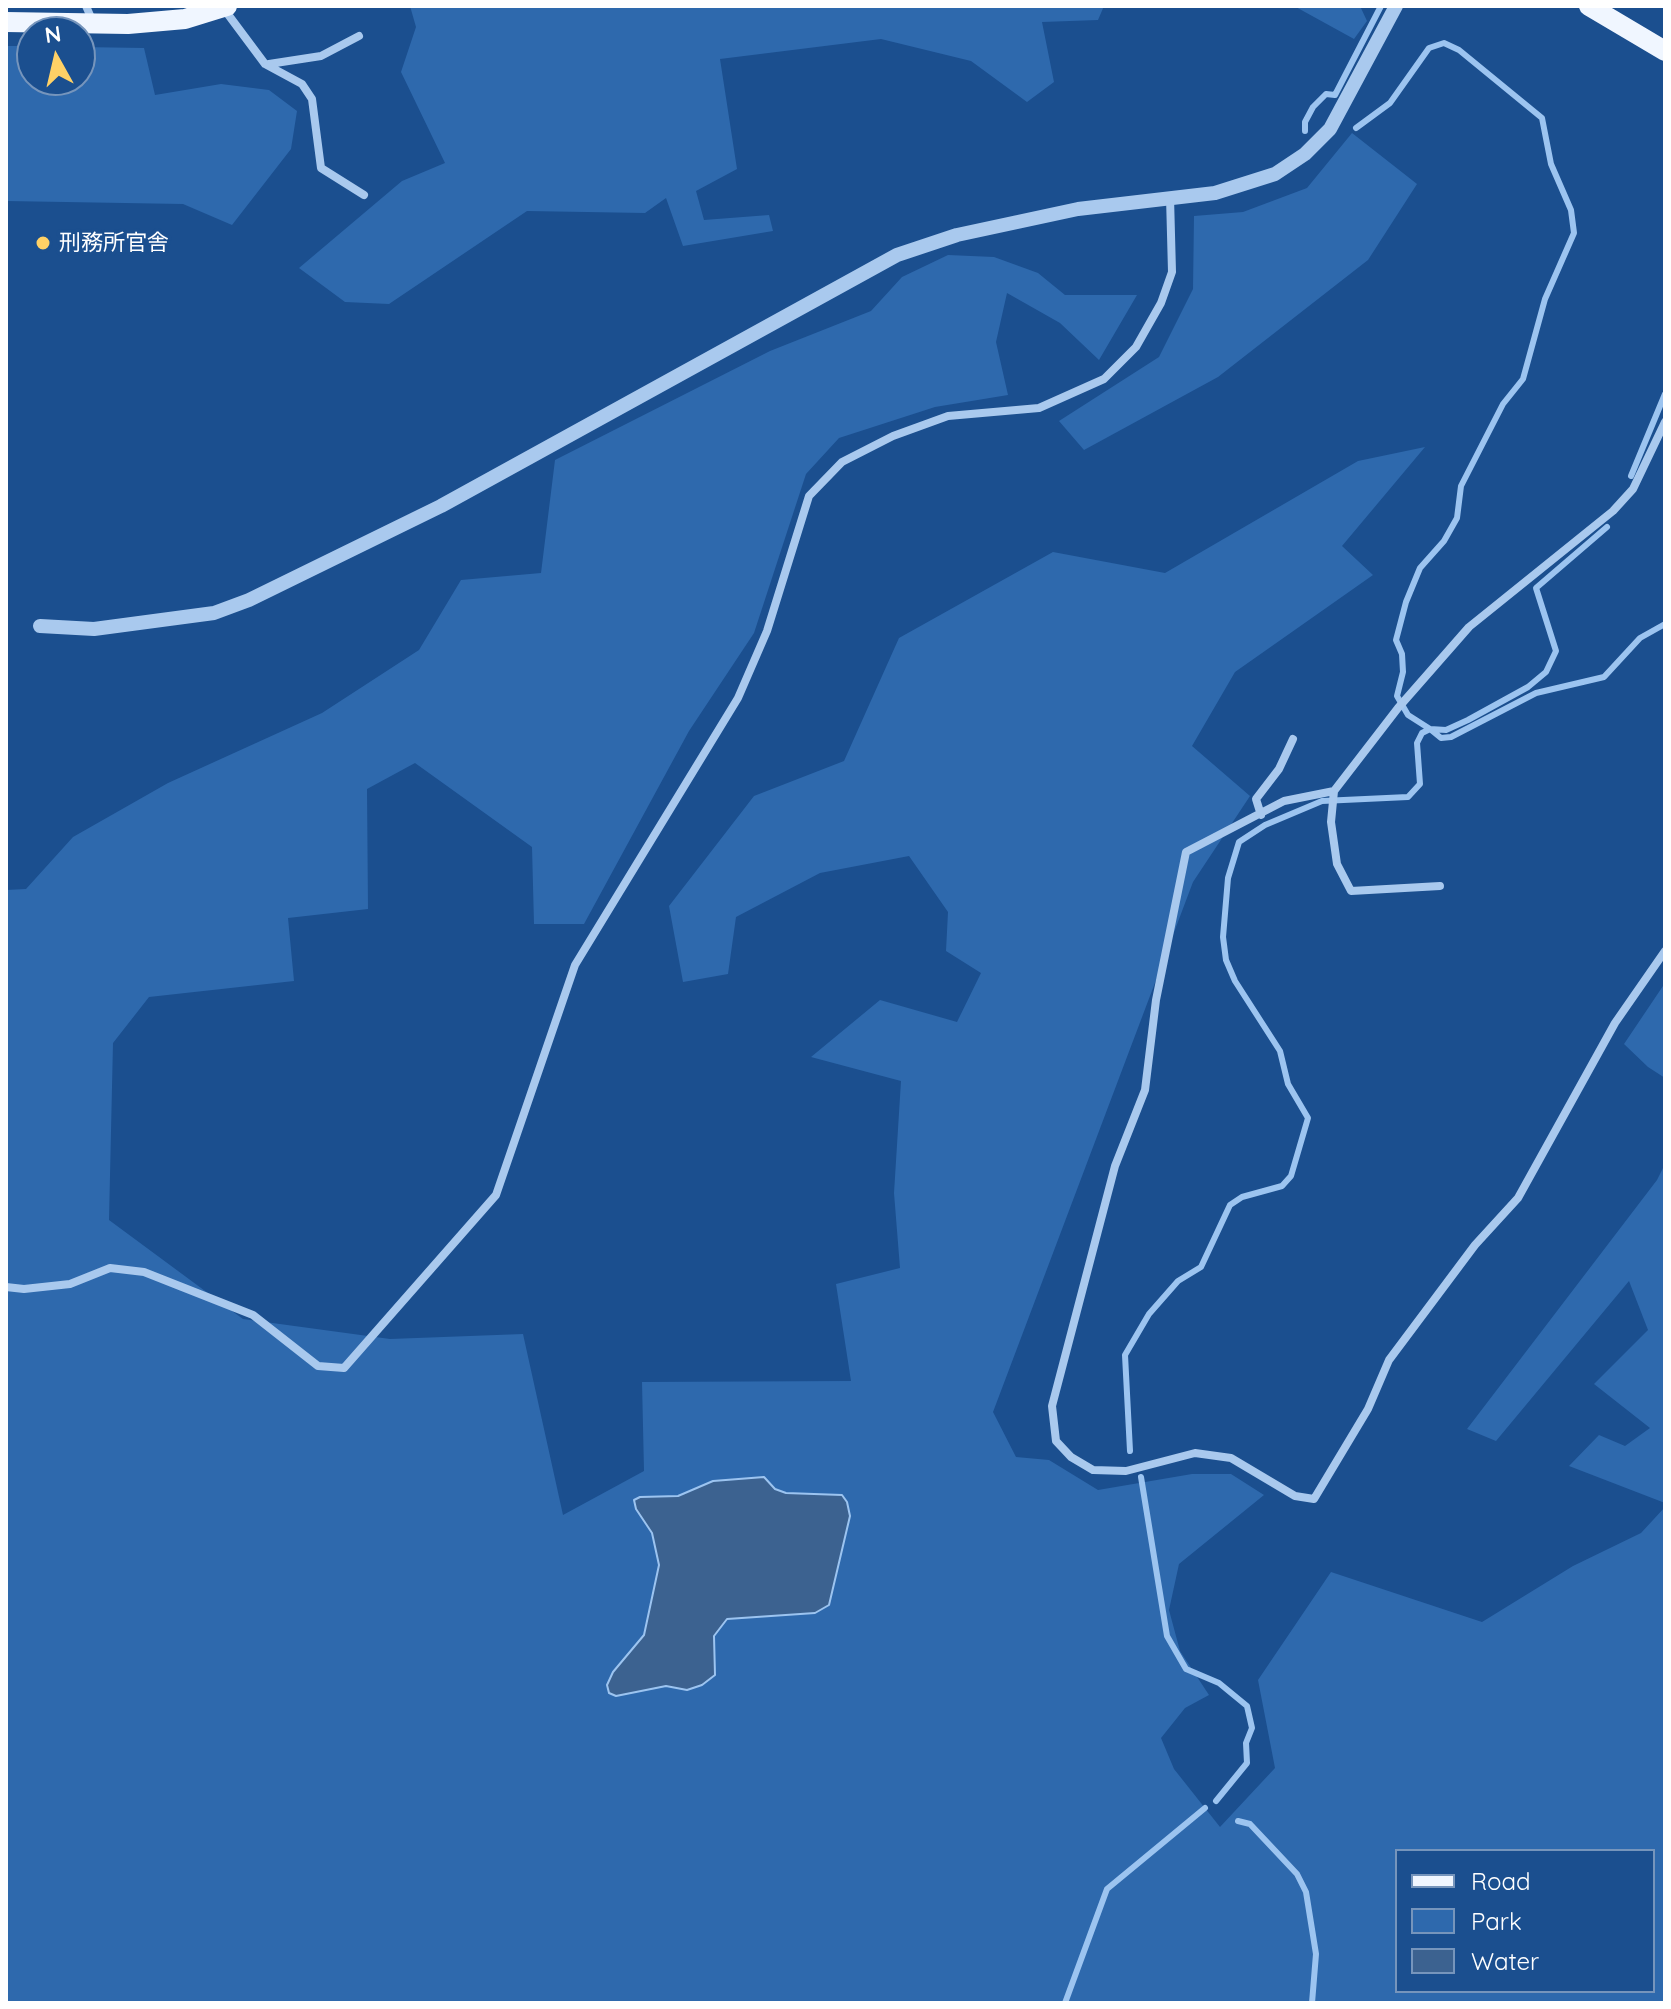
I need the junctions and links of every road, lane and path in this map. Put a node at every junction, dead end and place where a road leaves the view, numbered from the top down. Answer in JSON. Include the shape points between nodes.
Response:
{"nodes":[{"id":1,"x":1396,"y":6,"type":"edge"},
{"id":2,"x":1589,"y":6,"type":"edge"},
{"id":3,"x":226,"y":7,"type":"edge"},
{"id":4,"x":90,"y":15,"type":"edge"},
{"id":5,"x":6,"y":22,"type":"edge"},
{"id":6,"x":359,"y":36,"type":"dead end"},
{"id":7,"x":1665,"y":51,"type":"edge"},
{"id":8,"x":265,"y":64,"type":"junction"},
{"id":9,"x":364,"y":195,"type":"dead end"},
{"id":10,"x":1170,"y":197,"type":"junction"},
{"id":11,"x":1665,"y":422,"type":"edge"},
{"id":12,"x":40,"y":626,"type":"dead end"},
{"id":13,"x":1293,"y":739,"type":"dead end"},
{"id":14,"x":1333,"y":799,"type":"junction"},
{"id":15,"x":1261,"y":815,"type":"junction"},
{"id":16,"x":1440,"y":886,"type":"dead end"},
{"id":17,"x":1665,"y":951,"type":"edge"},
{"id":18,"x":6,"y":1287,"type":"edge"}],
"edges":[{"from":1,"to":10,"type":"street","via":[[1330,129],[1305,154],[1246,186]]},
{"from":2,"to":7,"type":"main road"},
{"from":3,"to":4,"type":"main road","via":[[185,19]]},
{"from":3,"to":8,"type":"street"},
{"from":4,"to":5,"type":"main road"},
{"from":6,"to":8,"type":"street","via":[[321,56]]},
{"from":8,"to":9,"type":"street","via":[[302,84],[312,99],[321,168]]},
{"from":10,"to":12,"type":"street","via":[[1078,209],[957,235],[897,255],[441,506],[249,600],[214,613],[94,629]]},
{"from":10,"to":18,"type":"street","via":[[1172,272],[1165,293],[1136,347],[1104,379],[1039,408],[948,416],[893,436],[842,462],[809,496],[767,631],[738,698],[575,965],[496,1195],[344,1368],[318,1366],[253,1315],[144,1272],[110,1268],[70,1284]]},
{"from":11,"to":14,"type":"street","via":[[1633,489],[1469,627],[1398,708]]},
{"from":13,"to":15,"type":"street","via":[[1256,799]]},
{"from":14,"to":15,"type":"street","via":[[1284,801]]},
{"from":14,"to":16,"type":"street","via":[[1337,864],[1351,891]]},
{"from":15,"to":17,"type":"street","via":[[1186,852],[1156,1000],[1145,1090],[1115,1166],[1052,1406],[1056,1441],[1093,1470],[1126,1471],[1195,1453],[1231,1458],[1295,1496],[1314,1499],[1368,1409],[1389,1360],[1475,1245],[1518,1198],[1615,1023]]}]}
